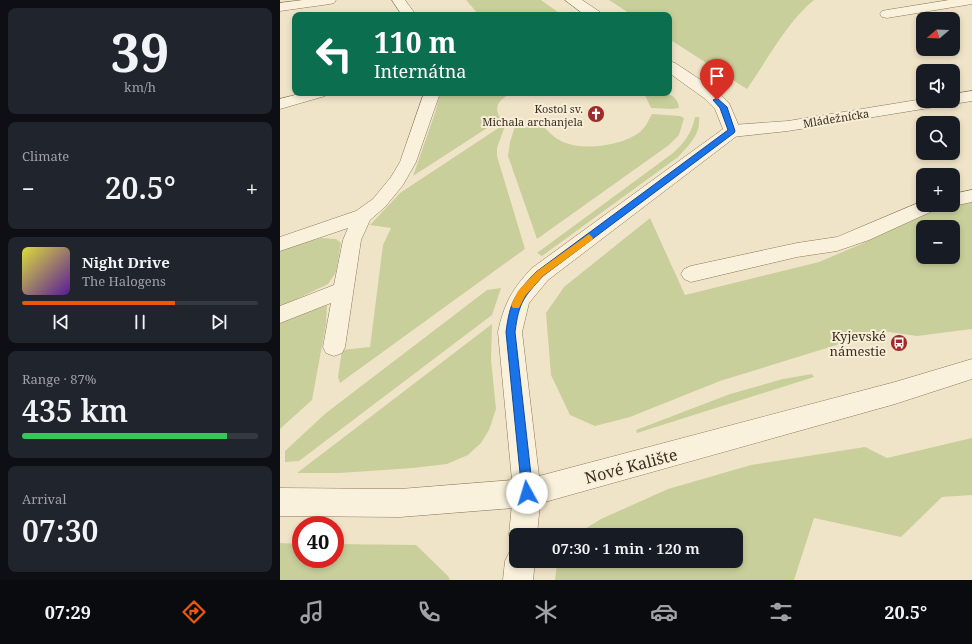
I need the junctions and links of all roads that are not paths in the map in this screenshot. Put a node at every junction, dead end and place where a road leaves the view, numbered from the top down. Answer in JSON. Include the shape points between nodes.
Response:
{"nodes":[{"id":1,"x":330,"y":0,"type":"edge"},
{"id":2,"x":398,"y":0,"type":"edge"},
{"id":3,"x":572,"y":0,"type":"edge"},
{"id":4,"x":972,"y":0,"type":"edge"},
{"id":5,"x":280,"y":7,"type":"edge"},
{"id":6,"x":407,"y":12,"type":"edge"},
{"id":7,"x":590,"y":12,"type":"edge"},
{"id":8,"x":887,"y":14,"type":"dead end"},
{"id":9,"x":672,"y":68,"type":"edge"},
{"id":10,"x":309,"y":96,"type":"edge"},
{"id":11,"x":431,"y":96,"type":"edge"},
{"id":12,"x":972,"y":96,"type":"edge"},
{"id":13,"x":960,"y":98,"type":"edge"},
{"id":14,"x":280,"y":104,"type":"edge"},
{"id":15,"x":916,"y":105,"type":"edge"},
{"id":16,"x":732,"y":131,"type":"junction"},
{"id":17,"x":972,"y":196,"type":"edge"},
{"id":18,"x":960,"y":199,"type":"edge"},
{"id":19,"x":916,"y":212,"type":"edge"},
{"id":20,"x":362,"y":216,"type":"junction"},
{"id":21,"x":280,"y":244,"type":"edge"},
{"id":22,"x":691,"y":274,"type":"dead end"},
{"id":23,"x":343,"y":290,"type":"junction"},
{"id":24,"x":280,"y":315,"type":"edge"},
{"id":25,"x":334,"y":347,"type":"dead end"},
{"id":26,"x":972,"y":369,"type":"edge"},
{"id":27,"x":527,"y":493,"type":"junction"},
{"id":28,"x":280,"y":502,"type":"edge"},
{"id":29,"x":524,"y":528,"type":"edge"},
{"id":30,"x":519,"y":568,"type":"edge"},
{"id":31,"x":518,"y":580,"type":"edge"}],
"edges":[{"from":1,"to":5,"type":"lane"},
{"from":2,"to":6,"type":"lane"},
{"from":3,"to":7,"type":"street"},
{"from":4,"to":8,"type":"lane"},
{"from":9,"to":16,"type":"street","via":[[710,94],[724,107]]},
{"from":10,"to":14,"type":"lane"},
{"from":11,"to":20,"type":"lane","via":[[408,162],[379,203]]},
{"from":12,"to":13,"type":"street"},
{"from":15,"to":16,"type":"street","name":"Mládežnícka","via":[[788,126]]},
{"from":16,"to":27,"type":"street","via":[[540,274],[521,294],[510,332]]},
{"from":17,"to":18,"type":"lane"},
{"from":19,"to":22,"type":"lane","via":[[836,245],[815,250],[798,250]]},
{"from":20,"to":21,"type":"lane"},
{"from":20,"to":23,"type":"lane","via":[[352,240]]},
{"from":23,"to":24,"type":"lane"},
{"from":23,"to":25,"type":"lane"},
{"from":26,"to":27,"type":"street","name":"Nové Kalište","via":[[879,397]]},
{"from":27,"to":28,"type":"street","name":"Nové Kalište","via":[[400,503]]},
{"from":27,"to":29,"type":"street"},
{"from":30,"to":31,"type":"street"}]}
